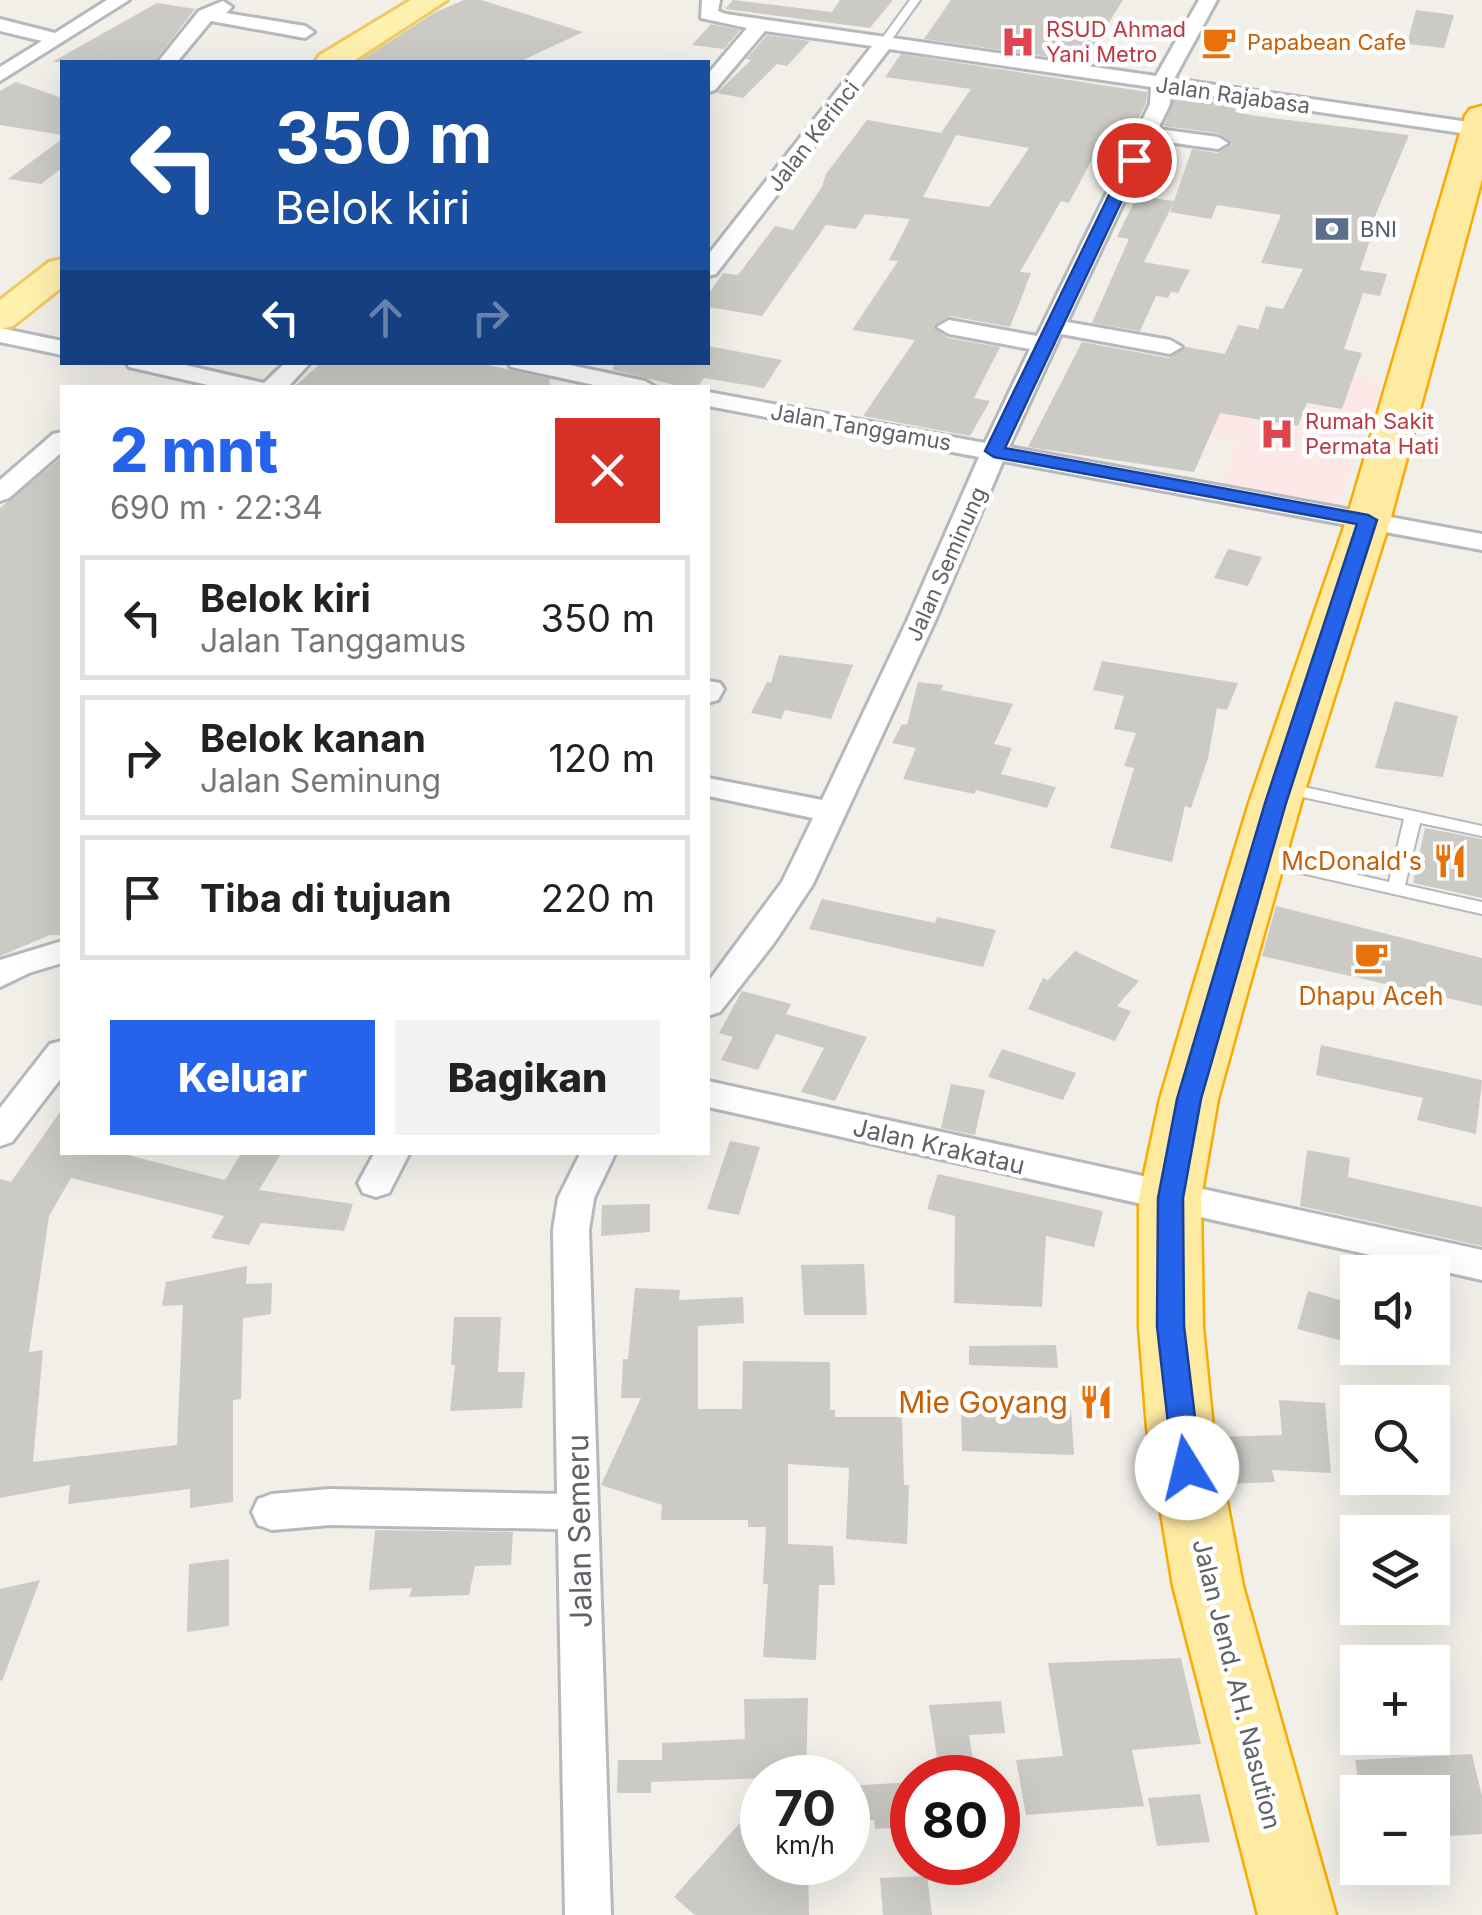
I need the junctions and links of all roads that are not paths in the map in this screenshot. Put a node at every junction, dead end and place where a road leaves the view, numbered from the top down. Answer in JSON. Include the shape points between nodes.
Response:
{"nodes":[{"id":1,"x":120,"y":0,"type":"edge"},
{"id":2,"x":236,"y":0,"type":"edge"},
{"id":3,"x":432,"y":0,"type":"edge"},
{"id":4,"x":711,"y":0,"type":"edge"},
{"id":5,"x":915,"y":0,"type":"edge"},
{"id":6,"x":1208,"y":0,"type":"edge"},
{"id":7,"x":206,"y":16,"type":"junction"},
{"id":8,"x":0,"y":25,"type":"edge"},
{"id":9,"x":760,"y":25,"type":"junction"},
{"id":10,"x":305,"y":32,"type":"dead end"},
{"id":11,"x":58,"y":40,"type":"junction"},
{"id":12,"x":882,"y":44,"type":"junction"},
{"id":13,"x":169,"y":60,"type":"edge"},
{"id":14,"x":334,"y":60,"type":"edge"},
{"id":15,"x":0,"y":74,"type":"edge"},
{"id":16,"x":710,"y":84,"type":"edge"},
{"id":17,"x":1161,"y":85,"type":"junction"},
{"id":18,"x":1481,"y":125,"type":"edge"},
{"id":19,"x":1147,"y":132,"type":"junction"},
{"id":20,"x":1218,"y":143,"type":"dead end"},
{"id":21,"x":710,"y":267,"type":"edge"},
{"id":22,"x":60,"y":272,"type":"edge"},
{"id":23,"x":0,"y":318,"type":"edge"},
{"id":24,"x":949,"y":327,"type":"dead end"},
{"id":25,"x":0,"y":335,"type":"edge"},
{"id":26,"x":1050,"y":335,"type":"junction"},
{"id":27,"x":1170,"y":346,"type":"dead end"},
{"id":28,"x":60,"y":348,"type":"edge"},
{"id":29,"x":141,"y":365,"type":"edge"},
{"id":30,"x":147,"y":365,"type":"edge"},
{"id":31,"x":297,"y":365,"type":"edge"},
{"id":32,"x":539,"y":365,"type":"edge"},
{"id":33,"x":617,"y":377,"type":"edge"},
{"id":34,"x":124,"y":385,"type":"edge"},
{"id":35,"x":242,"y":385,"type":"edge"},
{"id":36,"x":276,"y":385,"type":"edge"},
{"id":37,"x":710,"y":399,"type":"edge"},
{"id":38,"x":60,"y":441,"type":"edge"},
{"id":39,"x":994,"y":451,"type":"junction"},
{"id":40,"x":0,"y":494,"type":"edge"},
{"id":41,"x":1368,"y":520,"type":"junction"},
{"id":42,"x":1482,"y":542,"type":"edge"},
{"id":43,"x":710,"y":787,"type":"edge"},
{"id":44,"x":1281,"y":787,"type":"junction"},
{"id":45,"x":833,"y":812,"type":"junction"},
{"id":46,"x":1413,"y":816,"type":"junction"},
{"id":47,"x":1482,"y":831,"type":"edge"},
{"id":48,"x":1259,"y":858,"type":"junction"},
{"id":49,"x":1396,"y":888,"type":"junction"},
{"id":50,"x":1482,"y":908,"type":"edge"},
{"id":51,"x":60,"y":953,"type":"edge"},
{"id":52,"x":0,"y":976,"type":"edge"},
{"id":53,"x":710,"y":1001,"type":"edge"},
{"id":54,"x":60,"y":1057,"type":"edge"},
{"id":55,"x":710,"y":1094,"type":"edge"},
{"id":56,"x":0,"y":1134,"type":"edge"},
{"id":57,"x":598,"y":1155,"type":"edge"},
{"id":58,"x":1170,"y":1198,"type":"junction"},
{"id":59,"x":1482,"y":1265,"type":"edge"},
{"id":60,"x":272,"y":1512,"type":"dead end"},
{"id":61,"x":578,"y":1512,"type":"junction"},
{"id":62,"x":588,"y":1915,"type":"edge"},
{"id":63,"x":1296,"y":1915,"type":"edge"}],
"edges":[{"from":1,"to":11,"type":"street"},
{"from":2,"to":7,"type":"street"},
{"from":3,"to":14,"type":"main road"},
{"from":4,"to":9,"type":"street","name":"Jalan Rajabasa","via":[[706,10],[714,17]]},
{"from":5,"to":12,"type":"lane","name":"Jalan Kerinci"},
{"from":6,"to":17,"type":"street","name":"Jalan Seminung"},
{"from":7,"to":10,"type":"street"},
{"from":7,"to":13,"type":"street"},
{"from":8,"to":11,"type":"street"},
{"from":9,"to":12,"type":"street","name":"Jalan Rajabasa"},
{"from":9,"to":16,"type":"street"},
{"from":11,"to":15,"type":"street"},
{"from":12,"to":17,"type":"street","name":"Jalan Rajabasa"},
{"from":12,"to":21,"type":"street","name":"Jalan Kerinci"},
{"from":17,"to":18,"type":"street","name":"Jalan Rajabasa"},
{"from":17,"to":19,"type":"street","name":"Jalan Seminung"},
{"from":18,"to":41,"type":"highway","name":"Jalan Jend. AH. Nasution"},
{"from":19,"to":20,"type":"street"},
{"from":19,"to":26,"type":"street","name":"Jalan Seminung"},
{"from":22,"to":23,"type":"main road"},
{"from":24,"to":26,"type":"street"},
{"from":25,"to":28,"type":"street"},
{"from":26,"to":27,"type":"street"},
{"from":26,"to":39,"type":"street","name":"Jalan Seminung"},
{"from":29,"to":34,"type":"street"},
{"from":30,"to":35,"type":"street"},
{"from":31,"to":36,"type":"street"},
{"from":32,"to":33,"type":"street"},
{"from":37,"to":39,"type":"street","name":"Jalan Tanggamus"},
{"from":38,"to":40,"type":"street"},
{"from":39,"to":41,"type":"street","name":"Jalan Tanggamus"},
{"from":39,"to":45,"type":"street","name":"Jalan Seminung"},
{"from":41,"to":42,"type":"street","name":"Jalan Tanggamus"},
{"from":41,"to":44,"type":"highway","name":"Jalan Jend. AH. Nasution"},
{"from":43,"to":45,"type":"street"},
{"from":44,"to":46,"type":"lane"},
{"from":44,"to":48,"type":"highway","name":"Jalan Jend. AH. Nasution"},
{"from":45,"to":53,"type":"street","name":"Jalan Seminung","via":[[785,905]]},
{"from":46,"to":47,"type":"lane"},
{"from":46,"to":49,"type":"lane"},
{"from":48,"to":49,"type":"lane"},
{"from":48,"to":58,"type":"highway","name":"Jalan Jend. AH. Nasution","via":[[1189,1099]]},
{"from":49,"to":50,"type":"lane"},
{"from":51,"to":52,"type":"street"},
{"from":54,"to":56,"type":"street"},
{"from":55,"to":58,"type":"street","name":"Jalan Krakatau"},
{"from":57,"to":61,"type":"street","name":"Jalan Semeru","via":[[576,1198],[571,1230]]},
{"from":58,"to":59,"type":"street","name":"Jalan Krakatau"},
{"from":58,"to":63,"type":"highway","name":"Jalan Jend. AH. Nasution","via":[[1180,1428],[1204,1566]]},
{"from":60,"to":61,"type":"street"},
{"from":61,"to":62,"type":"street","name":"Jalan Semeru"}]}
